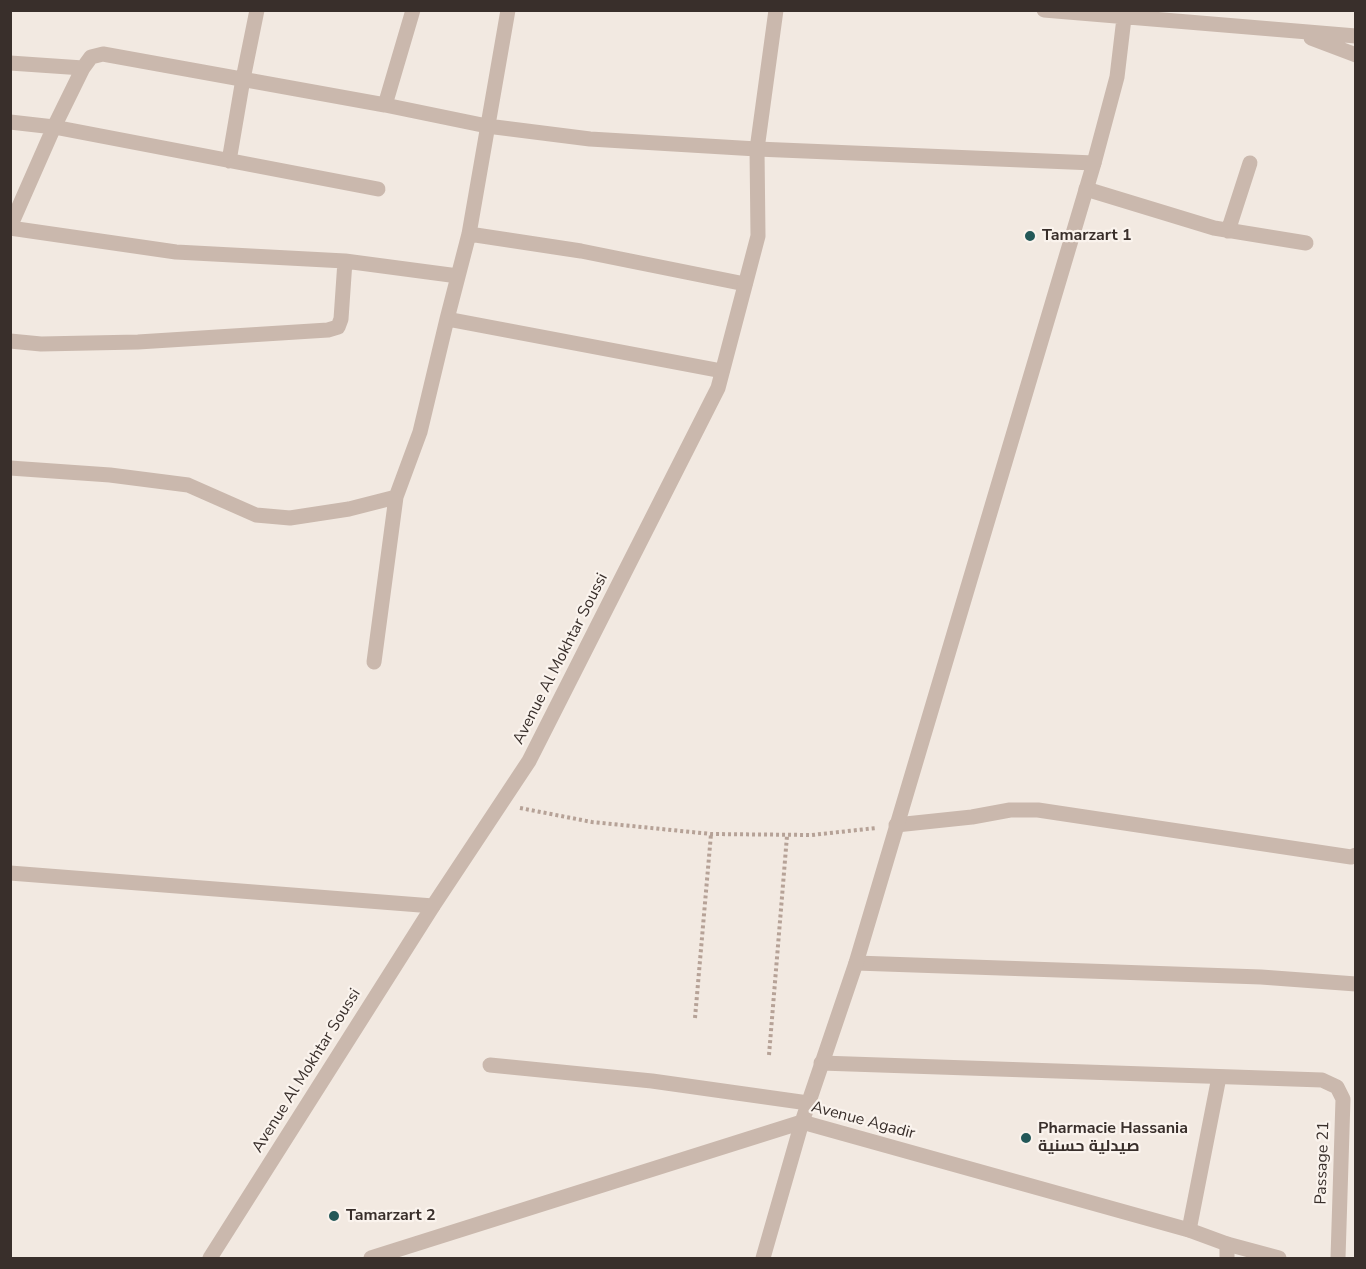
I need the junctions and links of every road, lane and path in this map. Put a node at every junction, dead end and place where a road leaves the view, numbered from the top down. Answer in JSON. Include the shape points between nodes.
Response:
{"nodes":[{"id":1,"x":257,"y":10,"type":"edge"},
{"id":2,"x":413,"y":10,"type":"edge"},
{"id":3,"x":508,"y":10,"type":"edge"},
{"id":4,"x":776,"y":10,"type":"edge"},
{"id":5,"x":1044,"y":10,"type":"edge"},
{"id":6,"x":1125,"y":14,"type":"edge"},
{"id":7,"x":1294,"y":31,"type":"junction"},
{"id":8,"x":1356,"y":36,"type":"edge"},
{"id":9,"x":1356,"y":55,"type":"edge"},
{"id":10,"x":10,"y":63,"type":"edge"},
{"id":11,"x":83,"y":68,"type":"junction"},
{"id":12,"x":243,"y":79,"type":"junction"},
{"id":13,"x":385,"y":105,"type":"junction"},
{"id":14,"x":10,"y":122,"type":"edge"},
{"id":15,"x":488,"y":126,"type":"junction"},
{"id":16,"x":54,"y":127,"type":"junction"},
{"id":17,"x":757,"y":148,"type":"junction"},
{"id":18,"x":229,"y":161,"type":"junction"},
{"id":19,"x":1094,"y":163,"type":"junction"},
{"id":20,"x":1250,"y":163,"type":"dead end"},
{"id":21,"x":378,"y":189,"type":"dead end"},
{"id":22,"x":1086,"y":189,"type":"junction"},
{"id":23,"x":10,"y":228,"type":"edge"},
{"id":24,"x":1228,"y":231,"type":"junction"},
{"id":25,"x":469,"y":234,"type":"junction"},
{"id":26,"x":1306,"y":243,"type":"dead end"},
{"id":27,"x":345,"y":261,"type":"junction"},
{"id":28,"x":458,"y":276,"type":"junction"},
{"id":29,"x":745,"y":284,"type":"junction"},
{"id":30,"x":447,"y":319,"type":"junction"},
{"id":31,"x":10,"y":341,"type":"edge"},
{"id":32,"x":722,"y":371,"type":"junction"},
{"id":33,"x":10,"y":468,"type":"edge"},
{"id":34,"x":396,"y":497,"type":"junction"},
{"id":35,"x":374,"y":662,"type":"dead end"},
{"id":36,"x":502,"y":804,"type":"junction"},
{"id":37,"x":896,"y":825,"type":"junction"},
{"id":38,"x":711,"y":834,"type":"junction"},
{"id":39,"x":787,"y":836,"type":"junction"},
{"id":40,"x":1356,"y":855,"type":"edge"},
{"id":41,"x":10,"y":873,"type":"edge"},
{"id":42,"x":433,"y":906,"type":"junction"},
{"id":43,"x":856,"y":963,"type":"junction"},
{"id":44,"x":1356,"y":984,"type":"edge"},
{"id":45,"x":695,"y":1018,"type":"dead end"},
{"id":46,"x":769,"y":1055,"type":"dead end"},
{"id":47,"x":821,"y":1063,"type":"junction"},
{"id":48,"x":490,"y":1065,"type":"dead end"},
{"id":49,"x":1218,"y":1077,"type":"junction"},
{"id":50,"x":808,"y":1103,"type":"junction"},
{"id":51,"x":802,"y":1122,"type":"junction"},
{"id":52,"x":1190,"y":1230,"type":"junction"},
{"id":53,"x":1227,"y":1251,"type":"edge"},
{"id":54,"x":210,"y":1258,"type":"edge"},
{"id":55,"x":371,"y":1258,"type":"edge"},
{"id":56,"x":763,"y":1258,"type":"edge"},
{"id":57,"x":1279,"y":1258,"type":"edge"},
{"id":58,"x":1338,"y":1258,"type":"edge"}],
"edges":[{"from":1,"to":12,"type":"street"},
{"from":2,"to":13,"type":"street"},
{"from":3,"to":15,"type":"street"},
{"from":4,"to":17,"type":"street","name":"Avenue Al Mokhtar Soussi"},
{"from":5,"to":6,"type":"street"},
{"from":6,"to":7,"type":"street"},
{"from":6,"to":19,"type":"street","via":[[1117,77]]},
{"from":7,"to":8,"type":"street"},
{"from":7,"to":9,"type":"street"},
{"from":10,"to":11,"type":"street"},
{"from":11,"to":12,"type":"street","via":[[91,57],[103,54]]},
{"from":11,"to":16,"type":"street"},
{"from":12,"to":13,"type":"street"},
{"from":12,"to":18,"type":"street"},
{"from":13,"to":15,"type":"street"},
{"from":14,"to":16,"type":"street"},
{"from":15,"to":17,"type":"street","via":[[590,139]]},
{"from":15,"to":25,"type":"street"},
{"from":16,"to":18,"type":"street"},
{"from":16,"to":23,"type":"street"},
{"from":17,"to":19,"type":"street"},
{"from":17,"to":29,"type":"street","name":"Avenue Al Mokhtar Soussi","via":[[758,236]]},
{"from":18,"to":21,"type":"street"},
{"from":19,"to":22,"type":"street"},
{"from":20,"to":24,"type":"street"},
{"from":22,"to":24,"type":"street"},
{"from":22,"to":37,"type":"street"},
{"from":23,"to":27,"type":"street","via":[[176,252]]},
{"from":24,"to":26,"type":"street"},
{"from":25,"to":28,"type":"street"},
{"from":25,"to":29,"type":"street","via":[[581,251]]},
{"from":27,"to":28,"type":"street"},
{"from":27,"to":31,"type":"street","via":[[341,319],[338,327],[328,330],[138,342]]},
{"from":28,"to":30,"type":"street"},
{"from":29,"to":32,"type":"street","name":"Avenue Al Mokhtar Soussi"},
{"from":30,"to":32,"type":"street"},
{"from":30,"to":34,"type":"street","via":[[420,432]]},
{"from":32,"to":36,"type":"street","name":"Avenue Al Mokhtar Soussi","via":[[718,388],[529,761]]},
{"from":33,"to":34,"type":"street","via":[[188,485],[256,515],[290,518]]},
{"from":34,"to":35,"type":"street"},
{"from":36,"to":38,"type":"path","via":[[592,822]]},
{"from":36,"to":42,"type":"street","name":"Avenue Al Mokhtar Soussi"},
{"from":37,"to":39,"type":"path"},
{"from":37,"to":40,"type":"street","via":[[1038,810]]},
{"from":37,"to":43,"type":"street"},
{"from":38,"to":39,"type":"path"},
{"from":38,"to":45,"type":"path"},
{"from":39,"to":46,"type":"path"},
{"from":41,"to":42,"type":"street"},
{"from":42,"to":54,"type":"street","name":"Avenue Al Mokhtar Soussi"},
{"from":43,"to":44,"type":"street","via":[[1261,977]]},
{"from":43,"to":47,"type":"street"},
{"from":47,"to":49,"type":"street"},
{"from":47,"to":50,"type":"street"},
{"from":48,"to":50,"type":"street","via":[[652,1081]]},
{"from":49,"to":52,"type":"street"},
{"from":49,"to":58,"type":"street","name":"Passage 21","via":[[1322,1080],[1337,1087],[1343,1099]]},
{"from":50,"to":51,"type":"street"},
{"from":51,"to":52,"type":"street","name":"Avenue Agadir"},
{"from":51,"to":55,"type":"street","name":"Avenue Agadir"},
{"from":51,"to":56,"type":"street"},
{"from":52,"to":53,"type":"street","name":"Avenue Agadir"},
{"from":53,"to":57,"type":"street","name":"Avenue Agadir"}]}
